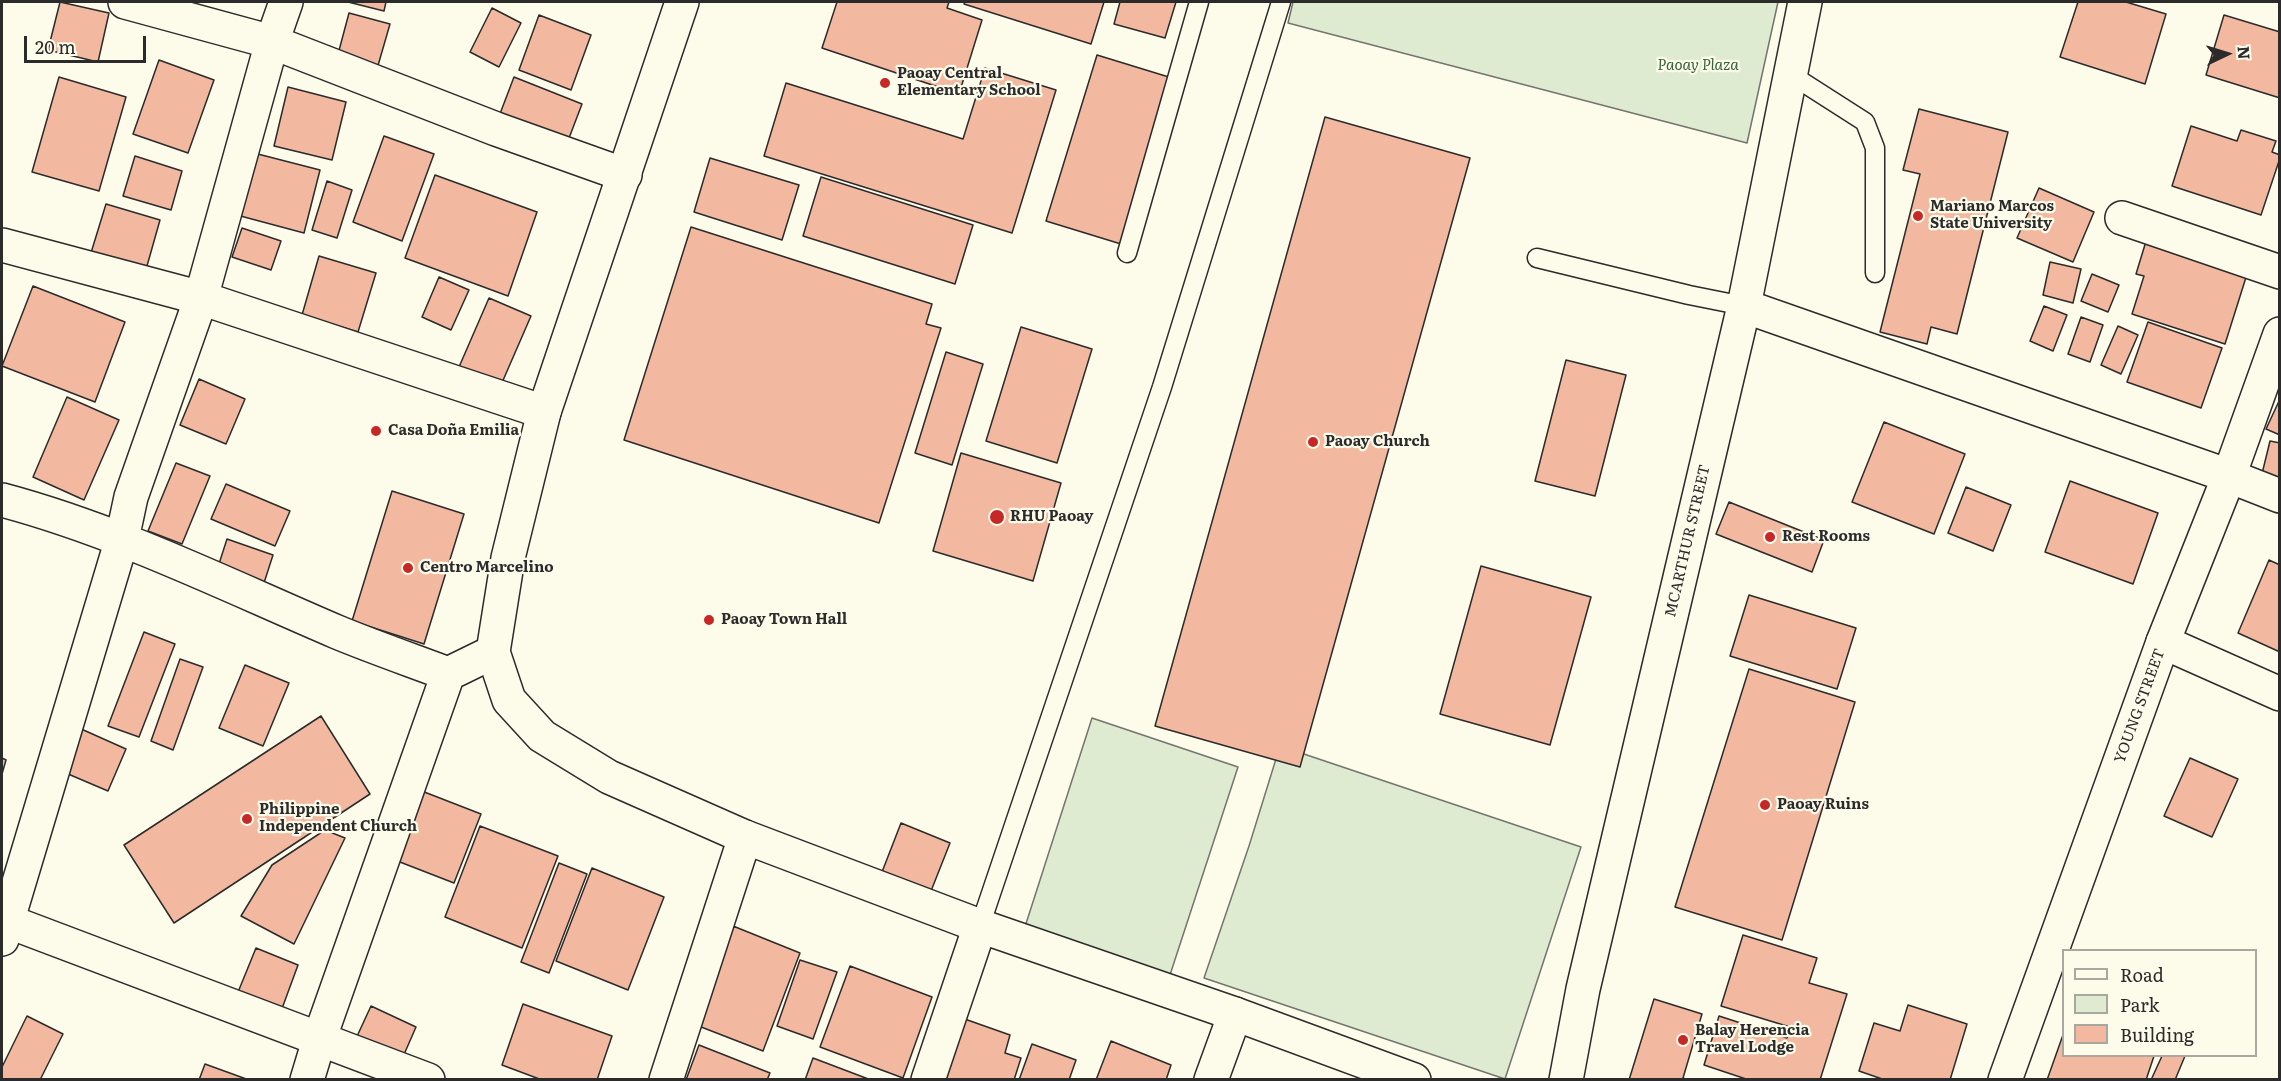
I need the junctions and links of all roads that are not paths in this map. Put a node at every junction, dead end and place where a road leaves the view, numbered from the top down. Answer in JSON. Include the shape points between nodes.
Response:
{"nodes":[{"id":1,"x":126,"y":2,"type":"edge"},
{"id":2,"x":286,"y":2,"type":"edge"},
{"id":3,"x":682,"y":2,"type":"edge"},
{"id":4,"x":1199,"y":2,"type":"edge"},
{"id":5,"x":1281,"y":2,"type":"edge"},
{"id":6,"x":1805,"y":2,"type":"edge"},
{"id":7,"x":272,"y":42,"type":"junction"},
{"id":8,"x":1790,"y":74,"type":"junction"},
{"id":9,"x":625,"y":175,"type":"junction"},
{"id":10,"x":2122,"y":218,"type":"dead end"},
{"id":11,"x":2,"y":245,"type":"edge"},
{"id":12,"x":1127,"y":253,"type":"dead end"},
{"id":13,"x":1537,"y":258,"type":"dead end"},
{"id":14,"x":2280,"y":272,"type":"edge"},
{"id":15,"x":1875,"y":273,"type":"dead end"},
{"id":16,"x":201,"y":298,"type":"junction"},
{"id":17,"x":1744,"y":306,"type":"junction"},
{"id":18,"x":2280,"y":334,"type":"edge"},
{"id":19,"x":544,"y":412,"type":"junction"},
{"id":20,"x":2229,"y":476,"type":"junction"},
{"id":21,"x":2280,"y":496,"type":"edge"},
{"id":22,"x":2,"y":500,"type":"edge"},
{"id":23,"x":122,"y":539,"type":"junction"},
{"id":24,"x":2163,"y":642,"type":"junction"},
{"id":25,"x":493,"y":652,"type":"junction"},
{"id":26,"x":448,"y":674,"type":"junction"},
{"id":27,"x":2280,"y":694,"type":"edge"},
{"id":28,"x":745,"y":837,"type":"junction"},
{"id":29,"x":4,"y":926,"type":"edge"},
{"id":30,"x":980,"y":926,"type":"junction"},
{"id":31,"x":1235,"y":1014,"type":"junction"},
{"id":32,"x":320,"y":1037,"type":"junction"},
{"id":33,"x":307,"y":1080,"type":"edge"},
{"id":34,"x":429,"y":1080,"type":"edge"},
{"id":35,"x":666,"y":1080,"type":"edge"},
{"id":36,"x":928,"y":1080,"type":"edge"},
{"id":37,"x":1211,"y":1080,"type":"edge"},
{"id":38,"x":1414,"y":1080,"type":"edge"},
{"id":39,"x":1566,"y":1080,"type":"edge"},
{"id":40,"x":2005,"y":1080,"type":"edge"}],
"edges":[{"from":1,"to":7,"type":"street"},
{"from":2,"to":7,"type":"street"},
{"from":3,"to":9,"type":"street"},
{"from":4,"to":12,"type":"lane"},
{"from":5,"to":30,"type":"lane","via":[[1162,387]]},
{"from":6,"to":8,"type":"street","name":"MCARTHUR STREET"},
{"from":7,"to":9,"type":"street"},
{"from":7,"to":16,"type":"street"},
{"from":8,"to":15,"type":"lane","via":[[1866,122],[1875,148]]},
{"from":8,"to":17,"type":"street","name":"MCARTHUR STREET"},
{"from":9,"to":19,"type":"street"},
{"from":10,"to":14,"type":"street"},
{"from":11,"to":16,"type":"street"},
{"from":13,"to":17,"type":"lane"},
{"from":16,"to":19,"type":"street"},
{"from":16,"to":23,"type":"street","via":[[131,496]]},
{"from":17,"to":20,"type":"street"},
{"from":17,"to":39,"type":"street","name":"MCARTHUR STREET","via":[[1583,989]]},
{"from":18,"to":20,"type":"street","name":"YOUNG STREET"},
{"from":19,"to":25,"type":"street","via":[[508,558]]},
{"from":20,"to":21,"type":"street"},
{"from":20,"to":24,"type":"street","name":"YOUNG STREET"},
{"from":22,"to":23,"type":"street"},
{"from":23,"to":26,"type":"street","via":[[340,633]]},
{"from":23,"to":29,"type":"street"},
{"from":24,"to":27,"type":"street"},
{"from":24,"to":40,"type":"street","name":"YOUNG STREET"},
{"from":25,"to":26,"type":"street"},
{"from":25,"to":28,"type":"street","via":[[509,700],[542,736],[609,777]]},
{"from":26,"to":32,"type":"street"},
{"from":28,"to":30,"type":"street"},
{"from":28,"to":35,"type":"street"},
{"from":29,"to":32,"type":"street"},
{"from":30,"to":31,"type":"street"},
{"from":30,"to":36,"type":"street"},
{"from":31,"to":37,"type":"street"},
{"from":31,"to":38,"type":"street"},
{"from":32,"to":33,"type":"street"},
{"from":32,"to":34,"type":"street"}]}
